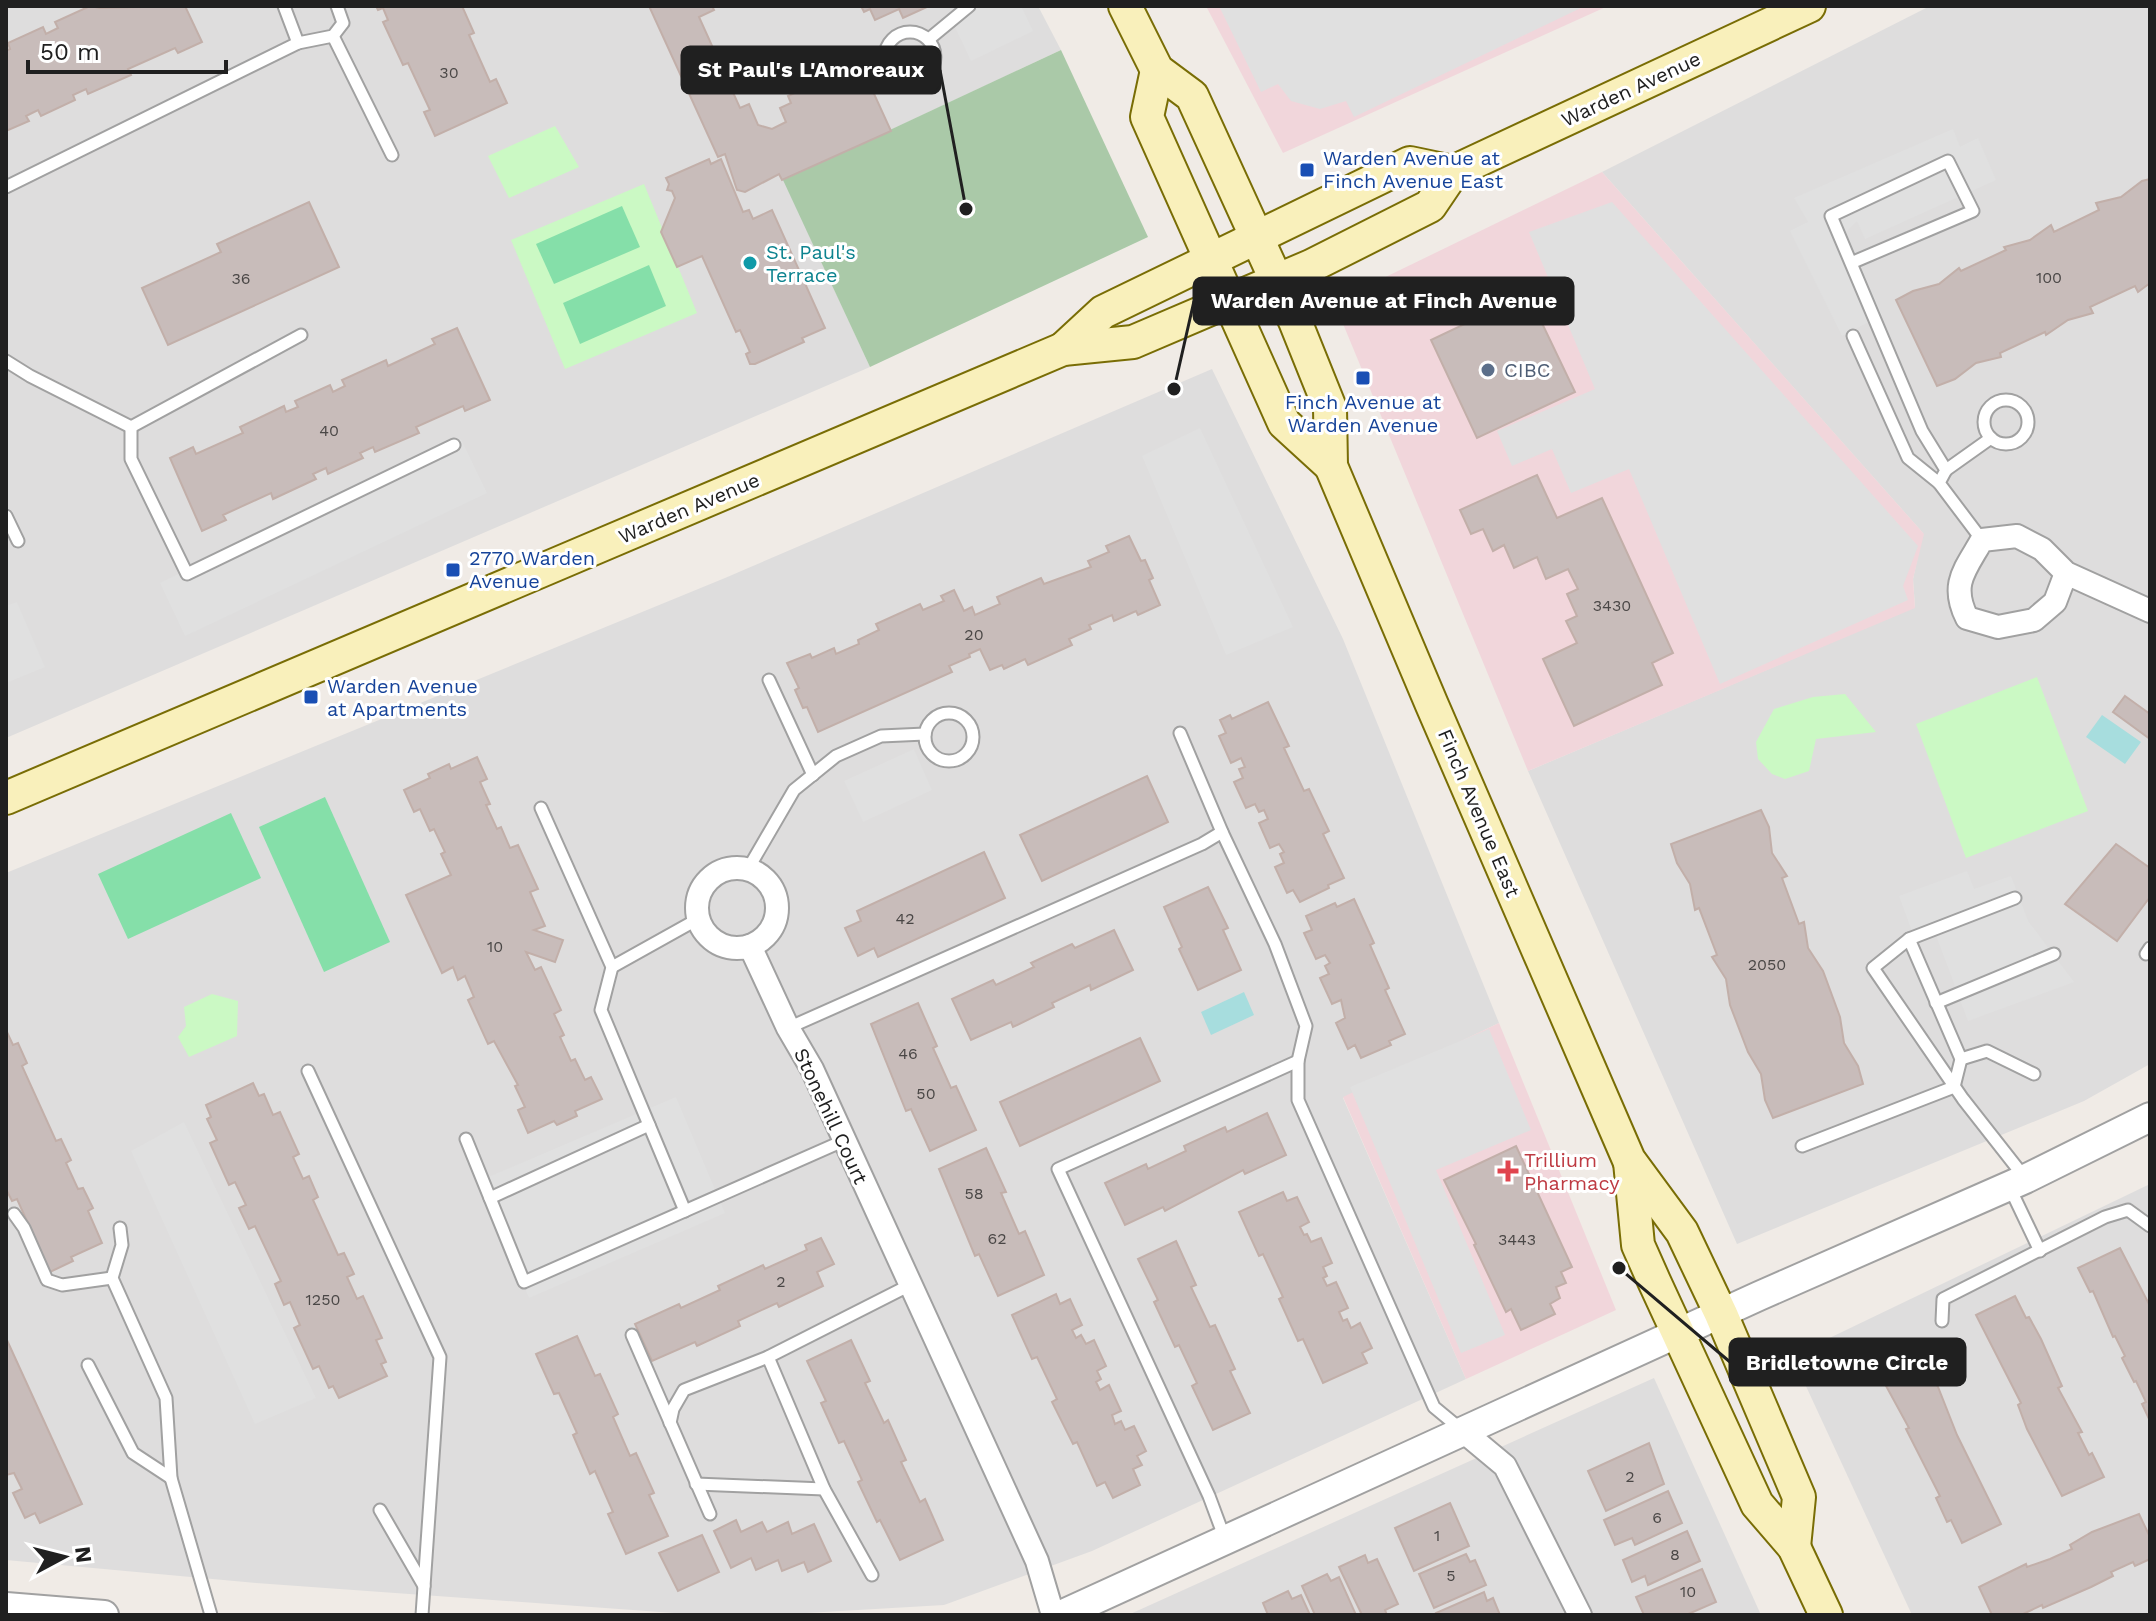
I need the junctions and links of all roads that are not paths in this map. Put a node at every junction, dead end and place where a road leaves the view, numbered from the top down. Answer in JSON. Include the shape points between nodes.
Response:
{"nodes":[{"id":1,"x":284,"y":6,"type":"edge"},
{"id":2,"x":337,"y":6,"type":"edge"},
{"id":3,"x":969,"y":6,"type":"edge"},
{"id":4,"x":1125,"y":6,"type":"edge"},
{"id":5,"x":1809,"y":6,"type":"edge"},
{"id":6,"x":333,"y":36,"type":"junction"},
{"id":7,"x":929,"y":39,"type":"junction"},
{"id":8,"x":298,"y":43,"type":"junction"},
{"id":9,"x":1157,"y":70,"type":"junction"},
{"id":10,"x":392,"y":155,"type":"dead end"},
{"id":11,"x":1453,"y":172,"type":"junction"},
{"id":12,"x":6,"y":187,"type":"edge"},
{"id":13,"x":1258,"y":238,"type":"junction"},
{"id":14,"x":1213,"y":260,"type":"junction"},
{"id":15,"x":1851,"y":263,"type":"junction"},
{"id":16,"x":1276,"y":279,"type":"junction"},
{"id":17,"x":1230,"y":299,"type":"junction"},
{"id":18,"x":301,"y":335,"type":"dead end"},
{"id":19,"x":1853,"y":336,"type":"dead end"},
{"id":20,"x":1063,"y":349,"type":"junction"},
{"id":21,"x":6,"y":361,"type":"edge"},
{"id":22,"x":131,"y":427,"type":"junction"},
{"id":23,"x":1991,"y":438,"type":"junction"},
{"id":24,"x":454,"y":445,"type":"dead end"},
{"id":25,"x":1331,"y":466,"type":"junction"},
{"id":26,"x":1946,"y":470,"type":"junction"},
{"id":27,"x":1939,"y":483,"type":"junction"},
{"id":28,"x":6,"y":516,"type":"edge"},
{"id":29,"x":1982,"y":540,"type":"junction"},
{"id":30,"x":18,"y":541,"type":"dead end"},
{"id":31,"x":2066,"y":573,"type":"junction"},
{"id":32,"x":2150,"y":611,"type":"edge"},
{"id":33,"x":769,"y":680,"type":"dead end"},
{"id":34,"x":1180,"y":733,"type":"dead end"},
{"id":35,"x":925,"y":734,"type":"junction"},
{"id":36,"x":813,"y":775,"type":"junction"},
{"id":37,"x":6,"y":798,"type":"edge"},
{"id":38,"x":541,"y":808,"type":"dead end"},
{"id":39,"x":1222,"y":832,"type":"junction"},
{"id":40,"x":748,"y":869,"type":"junction"},
{"id":41,"x":2015,"y":898,"type":"dead end"},
{"id":42,"x":698,"y":919,"type":"junction"},
{"id":43,"x":1909,"y":939,"type":"junction"},
{"id":44,"x":750,"y":946,"type":"junction"},
{"id":45,"x":2054,"y":954,"type":"dead end"},
{"id":46,"x":612,"y":967,"type":"junction"},
{"id":47,"x":1936,"y":1003,"type":"junction"},
{"id":48,"x":788,"y":1028,"type":"junction"},
{"id":49,"x":1961,"y":1059,"type":"junction"},
{"id":50,"x":1298,"y":1061,"type":"junction"},
{"id":51,"x":308,"y":1071,"type":"dead end"},
{"id":52,"x":2034,"y":1074,"type":"dead end"},
{"id":53,"x":1954,"y":1087,"type":"junction"},
{"id":54,"x":2150,"y":1117,"type":"edge"},
{"id":55,"x":649,"y":1125,"type":"junction"},
{"id":56,"x":466,"y":1139,"type":"dead end"},
{"id":57,"x":843,"y":1141,"type":"junction"},
{"id":58,"x":1802,"y":1146,"type":"dead end"},
{"id":59,"x":1629,"y":1160,"type":"junction"},
{"id":60,"x":2017,"y":1182,"type":"junction"},
{"id":61,"x":490,"y":1198,"type":"junction"},
{"id":62,"x":685,"y":1211,"type":"junction"},
{"id":63,"x":14,"y":1214,"type":"dead end"},
{"id":64,"x":2150,"y":1226,"type":"edge"},
{"id":65,"x":120,"y":1228,"type":"dead end"},
{"id":66,"x":2040,"y":1251,"type":"junction"},
{"id":67,"x":112,"y":1278,"type":"junction"},
{"id":68,"x":910,"y":1285,"type":"junction"},
{"id":69,"x":1721,"y":1314,"type":"junction"},
{"id":70,"x":1942,"y":1321,"type":"dead end"},
{"id":71,"x":1677,"y":1334,"type":"junction"},
{"id":72,"x":632,"y":1335,"type":"dead end"},
{"id":73,"x":768,"y":1357,"type":"junction"},
{"id":74,"x":88,"y":1365,"type":"dead end"},
{"id":75,"x":670,"y":1423,"type":"junction"},
{"id":76,"x":1463,"y":1431,"type":"junction"},
{"id":77,"x":171,"y":1478,"type":"junction"},
{"id":78,"x":696,"y":1484,"type":"junction"},
{"id":79,"x":824,"y":1489,"type":"junction"},
{"id":80,"x":380,"y":1510,"type":"dead end"},
{"id":81,"x":710,"y":1514,"type":"dead end"},
{"id":82,"x":1226,"y":1540,"type":"junction"},
{"id":83,"x":1794,"y":1547,"type":"junction"},
{"id":84,"x":872,"y":1575,"type":"dead end"},
{"id":85,"x":424,"y":1587,"type":"junction"},
{"id":86,"x":6,"y":1607,"type":"edge"},
{"id":87,"x":104,"y":1615,"type":"edge"},
{"id":88,"x":211,"y":1615,"type":"edge"},
{"id":89,"x":422,"y":1615,"type":"edge"},
{"id":90,"x":1053,"y":1615,"type":"edge"},
{"id":91,"x":1061,"y":1615,"type":"edge"},
{"id":92,"x":1580,"y":1615,"type":"edge"},
{"id":93,"x":1826,"y":1615,"type":"edge"}],
"edges":[{"from":1,"to":8,"type":"lane"},
{"from":2,"to":6,"type":"lane","via":[[343,23]]},
{"from":3,"to":7,"type":"lane"},
{"from":4,"to":9,"type":"main road","name":"Finch Avenue East"},
{"from":5,"to":11,"type":"main road","name":"Warden Avenue"},
{"from":6,"to":8,"type":"lane"},
{"from":6,"to":10,"type":"lane"},
{"from":7,"to":7,"type":"lane","via":[[905,32],[890,41],[885,57],[891,74],[905,82],[928,76],[936,53]]},
{"from":8,"to":12,"type":"lane"},
{"from":9,"to":13,"type":"main road","name":"Finch Avenue East","via":[[1192,96]]},
{"from":9,"to":14,"type":"main road","name":"Finch Avenue East","via":[[1147,117]]},
{"from":11,"to":13,"type":"main road","name":"Warden Avenue","via":[[1410,163]]},
{"from":11,"to":16,"type":"main road","name":"Warden Avenue","via":[[1430,206]]},
{"from":13,"to":14,"type":"main road","name":"Warden Avenue"},
{"from":13,"to":16,"type":"main road","name":"Finch Avenue East"},
{"from":14,"to":17,"type":"main road","name":"Finch Avenue East"},
{"from":14,"to":20,"type":"main road","name":"Warden Avenue","via":[[1103,312]]},
{"from":15,"to":15,"type":"lane","via":[[1831,216],[1948,161],[1973,211]]},
{"from":15,"to":26,"type":"lane","via":[[1922,431]]},
{"from":16,"to":17,"type":"main road","name":"Warden Avenue"},
{"from":16,"to":25,"type":"main road","name":"Finch Avenue East","via":[[1330,408]]},
{"from":17,"to":20,"type":"main road","name":"Warden Avenue","via":[[1133,342]]},
{"from":17,"to":25,"type":"main road","name":"Finch Avenue East","via":[[1284,423]]},
{"from":18,"to":22,"type":"lane"},
{"from":19,"to":27,"type":"lane","via":[[1908,458]]},
{"from":20,"to":37,"type":"main road","name":"Warden Avenue"},
{"from":21,"to":22,"type":"lane"},
{"from":22,"to":24,"type":"lane","via":[[131,459],[187,574]]},
{"from":23,"to":23,"type":"lane","via":[[2004,444],[2024,436],[2029,422],[2019,403],[2005,399],[1987,411],[1984,425]]},
{"from":23,"to":26,"type":"lane"},
{"from":25,"to":59,"type":"main road","name":"Finch Avenue East"},
{"from":26,"to":27,"type":"lane"},
{"from":27,"to":29,"type":"lane"},
{"from":28,"to":30,"type":"lane"},
{"from":29,"to":31,"type":"street","via":[[2017,536],[2042,549]]},
{"from":29,"to":31,"type":"street","via":[[1958,582],[1967,618],[1998,627],[2034,620],[2055,602]]},
{"from":31,"to":32,"type":"street"},
{"from":33,"to":36,"type":"lane"},
{"from":34,"to":39,"type":"lane"},
{"from":35,"to":35,"type":"lane","via":[[933,719],[948,712],[964,717],[974,732],[972,748],[959,760],[942,761],[928,751]]},
{"from":35,"to":36,"type":"lane","via":[[881,736],[836,756]]},
{"from":36,"to":40,"type":"lane","via":[[794,790]]},
{"from":38,"to":46,"type":"lane"},
{"from":39,"to":48,"type":"lane"},
{"from":39,"to":50,"type":"lane","via":[[1275,944],[1306,1026]]},
{"from":40,"to":42,"type":"street","via":[[727,868],[708,879],[698,898]]},
{"from":40,"to":44,"type":"street","via":[[766,879],[776,897],[777,917],[767,935]]},
{"from":41,"to":43,"type":"lane"},
{"from":42,"to":44,"type":"street","via":[[718,944]]},
{"from":42,"to":46,"type":"lane"},
{"from":43,"to":47,"type":"lane"},
{"from":43,"to":53,"type":"lane","via":[[1873,968]]},
{"from":44,"to":48,"type":"street","name":"Stonehill Court"},
{"from":45,"to":47,"type":"lane"},
{"from":46,"to":55,"type":"lane","via":[[601,1010]]},
{"from":47,"to":49,"type":"lane"},
{"from":48,"to":57,"type":"street","name":"Stonehill Court"},
{"from":49,"to":52,"type":"lane","via":[[1987,1051]]},
{"from":49,"to":53,"type":"lane"},
{"from":50,"to":76,"type":"lane","via":[[1298,1100],[1434,1407]]},
{"from":50,"to":82,"type":"lane","via":[[1058,1169]]},
{"from":51,"to":85,"type":"lane","via":[[440,1357]]},
{"from":53,"to":58,"type":"lane"},
{"from":53,"to":60,"type":"lane"},
{"from":54,"to":60,"type":"street"},
{"from":55,"to":61,"type":"lane"},
{"from":55,"to":62,"type":"lane"},
{"from":56,"to":61,"type":"lane"},
{"from":57,"to":62,"type":"lane"},
{"from":57,"to":68,"type":"street","name":"Stonehill Court"},
{"from":59,"to":69,"type":"main road","name":"Finch Avenue East","via":[[1682,1232]]},
{"from":59,"to":71,"type":"main road","name":"Finch Avenue East","via":[[1638,1245]]},
{"from":60,"to":66,"type":"lane"},
{"from":60,"to":69,"type":"street"},
{"from":61,"to":62,"type":"lane","via":[[524,1282]]},
{"from":63,"to":67,"type":"lane","via":[[47,1280],[62,1285]]},
{"from":64,"to":66,"type":"lane","via":[[2128,1210]]},
{"from":65,"to":67,"type":"lane","via":[[122,1245]]},
{"from":66,"to":70,"type":"lane","via":[[1943,1299]]},
{"from":67,"to":77,"type":"lane","via":[[166,1398]]},
{"from":68,"to":73,"type":"lane"},
{"from":68,"to":90,"type":"street","name":"Stonehill Court","via":[[1037,1561]]},
{"from":69,"to":71,"type":"street"},
{"from":69,"to":83,"type":"main road","name":"Finch Avenue East","via":[[1799,1497]]},
{"from":71,"to":76,"type":"street"},
{"from":71,"to":83,"type":"main road","name":"Finch Avenue East","via":[[1757,1504]]},
{"from":72,"to":75,"type":"lane"},
{"from":73,"to":75,"type":"lane","via":[[684,1390]]},
{"from":73,"to":79,"type":"lane"},
{"from":74,"to":77,"type":"lane","via":[[133,1453]]},
{"from":75,"to":78,"type":"lane"},
{"from":76,"to":82,"type":"street"},
{"from":76,"to":92,"type":"street","via":[[1505,1466]]},
{"from":77,"to":88,"type":"lane"},
{"from":78,"to":79,"type":"lane"},
{"from":78,"to":81,"type":"lane"},
{"from":79,"to":84,"type":"lane"},
{"from":80,"to":85,"type":"lane"},
{"from":82,"to":91,"type":"street"},
{"from":83,"to":93,"type":"main road","name":"Finch Avenue East"},
{"from":85,"to":89,"type":"lane"},
{"from":86,"to":87,"type":"street"}]}
